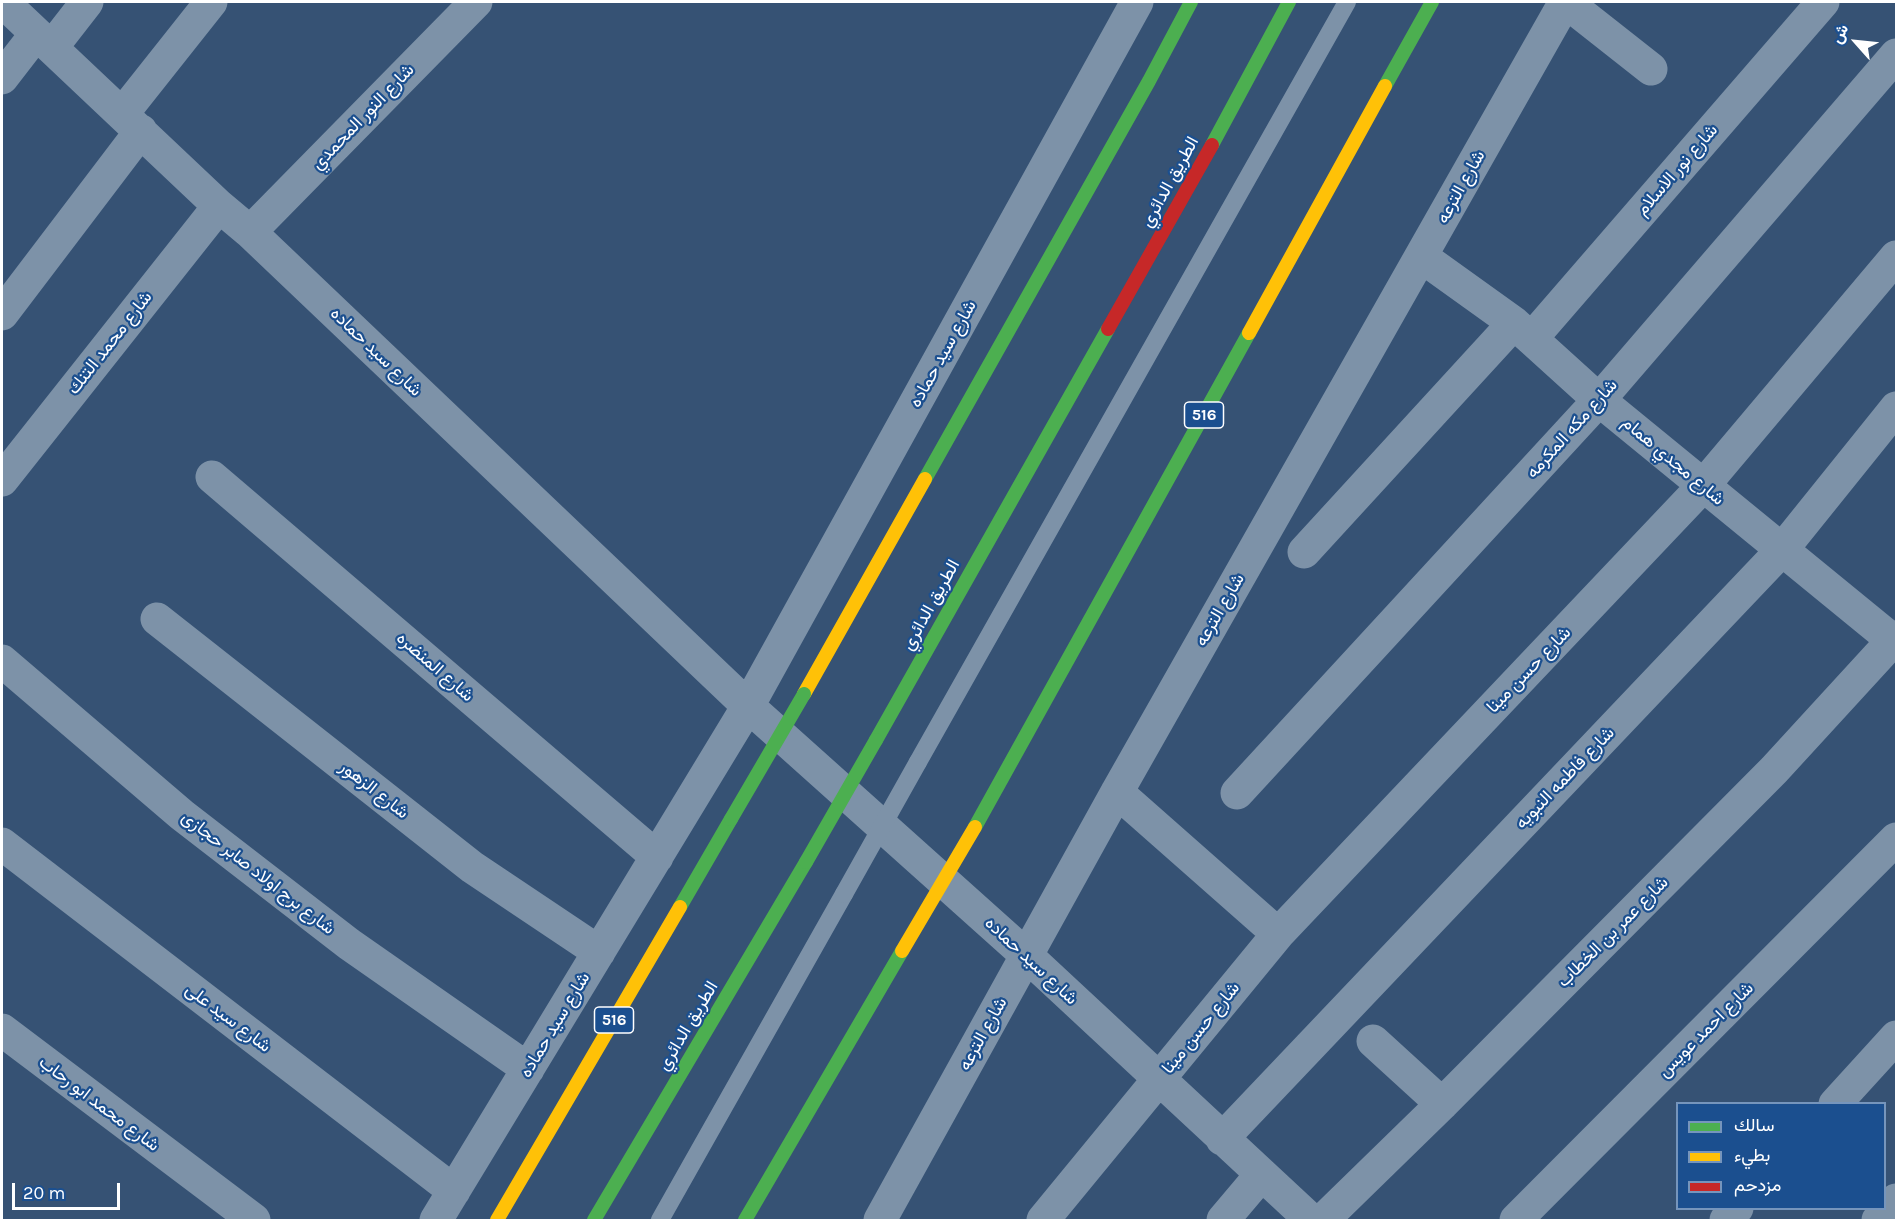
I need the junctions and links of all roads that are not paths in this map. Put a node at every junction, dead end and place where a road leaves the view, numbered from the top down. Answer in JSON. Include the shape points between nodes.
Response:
{"nodes":[{"id":1,"x":3,"y":2,"type":"edge"},
{"id":2,"x":87,"y":2,"type":"edge"},
{"id":3,"x":211,"y":2,"type":"edge"},
{"id":4,"x":476,"y":2,"type":"edge"},
{"id":5,"x":1137,"y":2,"type":"edge"},
{"id":6,"x":1191,"y":2,"type":"edge"},
{"id":7,"x":1289,"y":2,"type":"edge"},
{"id":8,"x":1347,"y":2,"type":"edge"},
{"id":9,"x":1432,"y":2,"type":"edge"},
{"id":10,"x":1566,"y":2,"type":"edge"},
{"id":11,"x":1823,"y":2,"type":"edge"},
{"id":12,"x":44,"y":40,"type":"junction"},
{"id":13,"x":1896,"y":55,"type":"edge"},
{"id":14,"x":1651,"y":69,"type":"dead end"},
{"id":15,"x":2,"y":78,"type":"edge"},
{"id":16,"x":132,"y":122,"type":"junction"},
{"id":17,"x":219,"y":206,"type":"junction"},
{"id":18,"x":250,"y":232,"type":"junction"},
{"id":19,"x":1422,"y":256,"type":"junction"},
{"id":20,"x":1896,"y":257,"type":"edge"},
{"id":21,"x":2,"y":314,"type":"edge"},
{"id":22,"x":1523,"y":331,"type":"junction"},
{"id":23,"x":1599,"y":400,"type":"junction"},
{"id":24,"x":1896,"y":408,"type":"edge"},
{"id":25,"x":212,"y":477,"type":"dead end"},
{"id":26,"x":2,"y":480,"type":"edge"},
{"id":27,"x":1703,"y":486,"type":"junction"},
{"id":28,"x":1781,"y":550,"type":"junction"},
{"id":29,"x":1304,"y":552,"type":"dead end"},
{"id":30,"x":157,"y":619,"type":"dead end"},
{"id":31,"x":1895,"y":640,"type":"edge"},
{"id":32,"x":2,"y":661,"type":"edge"},
{"id":33,"x":748,"y":706,"type":"junction"},
{"id":34,"x":1117,"y":792,"type":"junction"},
{"id":35,"x":1237,"y":793,"type":"dead end"},
{"id":36,"x":1896,"y":838,"type":"edge"},
{"id":37,"x":2,"y":844,"type":"edge"},
{"id":38,"x":657,"y":857,"type":"junction"},
{"id":39,"x":1278,"y":934,"type":"junction"},
{"id":40,"x":599,"y":952,"type":"junction"},
{"id":41,"x":1026,"y":955,"type":"junction"},
{"id":42,"x":2,"y":1030,"type":"edge"},
{"id":43,"x":1896,"y":1037,"type":"edge"},
{"id":44,"x":1373,"y":1041,"type":"dead end"},
{"id":45,"x":528,"y":1069,"type":"junction"},
{"id":46,"x":1158,"y":1080,"type":"junction"},
{"id":47,"x":1837,"y":1102,"type":"edge"},
{"id":48,"x":1442,"y":1104,"type":"junction"},
{"id":49,"x":1222,"y":1139,"type":"junction"},
{"id":50,"x":1261,"y":1175,"type":"junction"},
{"id":51,"x":454,"y":1191,"type":"junction"},
{"id":52,"x":1896,"y":1200,"type":"edge"},
{"id":53,"x":254,"y":1221,"type":"edge"},
{"id":54,"x":436,"y":1221,"type":"edge"},
{"id":55,"x":497,"y":1221,"type":"edge"},
{"id":56,"x":594,"y":1221,"type":"edge"},
{"id":57,"x":660,"y":1221,"type":"edge"},
{"id":58,"x":745,"y":1221,"type":"edge"},
{"id":59,"x":880,"y":1221,"type":"edge"},
{"id":60,"x":1043,"y":1221,"type":"edge"},
{"id":61,"x":1223,"y":1221,"type":"edge"},
{"id":62,"x":1311,"y":1221,"type":"edge"},
{"id":63,"x":1323,"y":1221,"type":"edge"},
{"id":64,"x":1516,"y":1221,"type":"edge"},
{"id":65,"x":1878,"y":1221,"type":"edge"}],
"edges":[{"from":1,"to":12,"type":"street","name":"شارع سيد حماده"},
{"from":2,"to":12,"type":"street"},
{"from":3,"to":16,"type":"street"},
{"from":4,"to":18,"type":"street","name":"شارع النور المحمدي"},
{"from":5,"to":33,"type":"street","name":"شارع سيد حماده"},
{"from":6,"to":55,"type":"highway","number":"516","bridge":true,"via":[[804,694]]},
{"from":7,"to":56,"type":"highway","name":"الطريق الدائري","bridge":true,"via":[[876,740]]},
{"from":8,"to":57,"type":"lane","bridge":true},
{"from":9,"to":58,"type":"highway","number":"516","bridge":true,"via":[[975,827]]},
{"from":10,"to":14,"type":"street"},
{"from":10,"to":19,"type":"street","name":"شارع الترعه"},
{"from":11,"to":22,"type":"street","name":"شارع نور الاسلام"},
{"from":12,"to":15,"type":"street"},
{"from":12,"to":16,"type":"street","name":"شارع سيد حماده"},
{"from":13,"to":23,"type":"street","name":"شارع مكه المكرمه"},
{"from":16,"to":17,"type":"street","name":"شارع سيد حماده"},
{"from":16,"to":21,"type":"street"},
{"from":17,"to":18,"type":"street","name":"شارع سيد حماده"},
{"from":17,"to":26,"type":"street","name":"شارع محمد التنك"},
{"from":18,"to":33,"type":"street","name":"شارع سيد حماده"},
{"from":19,"to":22,"type":"street","name":"شارع مجدي همام"},
{"from":19,"to":34,"type":"street","name":"شارع الترعه"},
{"from":20,"to":27,"type":"street","name":"شارع حسن مينا"},
{"from":22,"to":23,"type":"street","name":"شارع مجدي همام"},
{"from":22,"to":29,"type":"street","name":"شارع نور الاسلام"},
{"from":23,"to":27,"type":"street","name":"شارع مجدي همام"},
{"from":23,"to":35,"type":"street","name":"شارع مكه المكرمه"},
{"from":24,"to":28,"type":"street","name":"شارع فاطمه النبويه"},
{"from":25,"to":38,"type":"street","name":"شارع المنضره"},
{"from":27,"to":28,"type":"street","name":"شارع مجدي همام"},
{"from":27,"to":39,"type":"street","name":"شارع حسن مينا"},
{"from":28,"to":31,"type":"street","name":"شارع مجدي همام"},
{"from":28,"to":49,"type":"street","name":"شارع فاطمه النبويه"},
{"from":30,"to":40,"type":"street","name":"شارع الزهور","via":[[472,867]]},
{"from":31,"to":48,"type":"street","name":"شارع عمر بن الخطاب","via":[[1774,770]]},
{"from":32,"to":45,"type":"street","name":"شارع برج اولاد صابر حجازى","via":[[182,815],[350,944]]},
{"from":33,"to":38,"type":"street","name":"شارع سيد حماده"},
{"from":33,"to":41,"type":"street","name":"شارع سيد حماده"},
{"from":34,"to":39,"type":"street"},
{"from":34,"to":41,"type":"street","name":"شارع الترعه"},
{"from":36,"to":64,"type":"street","name":"شارع احمد عويس"},
{"from":37,"to":51,"type":"street","name":"شارع سيد على"},
{"from":38,"to":40,"type":"street","name":"شارع سيد حماده"},
{"from":39,"to":46,"type":"street","name":"شارع حسن مينا"},
{"from":40,"to":45,"type":"street","name":"شارع سيد حماده"},
{"from":41,"to":46,"type":"street","name":"شارع سيد حماده"},
{"from":41,"to":59,"type":"street","name":"شارع الترعه"},
{"from":42,"to":53,"type":"street","name":"شارع محمد ابو رحاب"},
{"from":43,"to":47,"type":"street"},
{"from":44,"to":48,"type":"street"},
{"from":45,"to":51,"type":"street","name":"شارع سيد حماده"},
{"from":46,"to":49,"type":"street","name":"شارع سيد حماده"},
{"from":46,"to":60,"type":"street","name":"شارع حسن مينا"},
{"from":48,"to":63,"type":"street","name":"شارع عمر بن الخطاب"},
{"from":49,"to":50,"type":"street","name":"شارع سيد حماده"},
{"from":50,"to":61,"type":"street"},
{"from":50,"to":62,"type":"street","name":"شارع سيد حماده"},
{"from":51,"to":54,"type":"street","name":"شارع سيد حماده"},
{"from":52,"to":65,"type":"street"}]}
